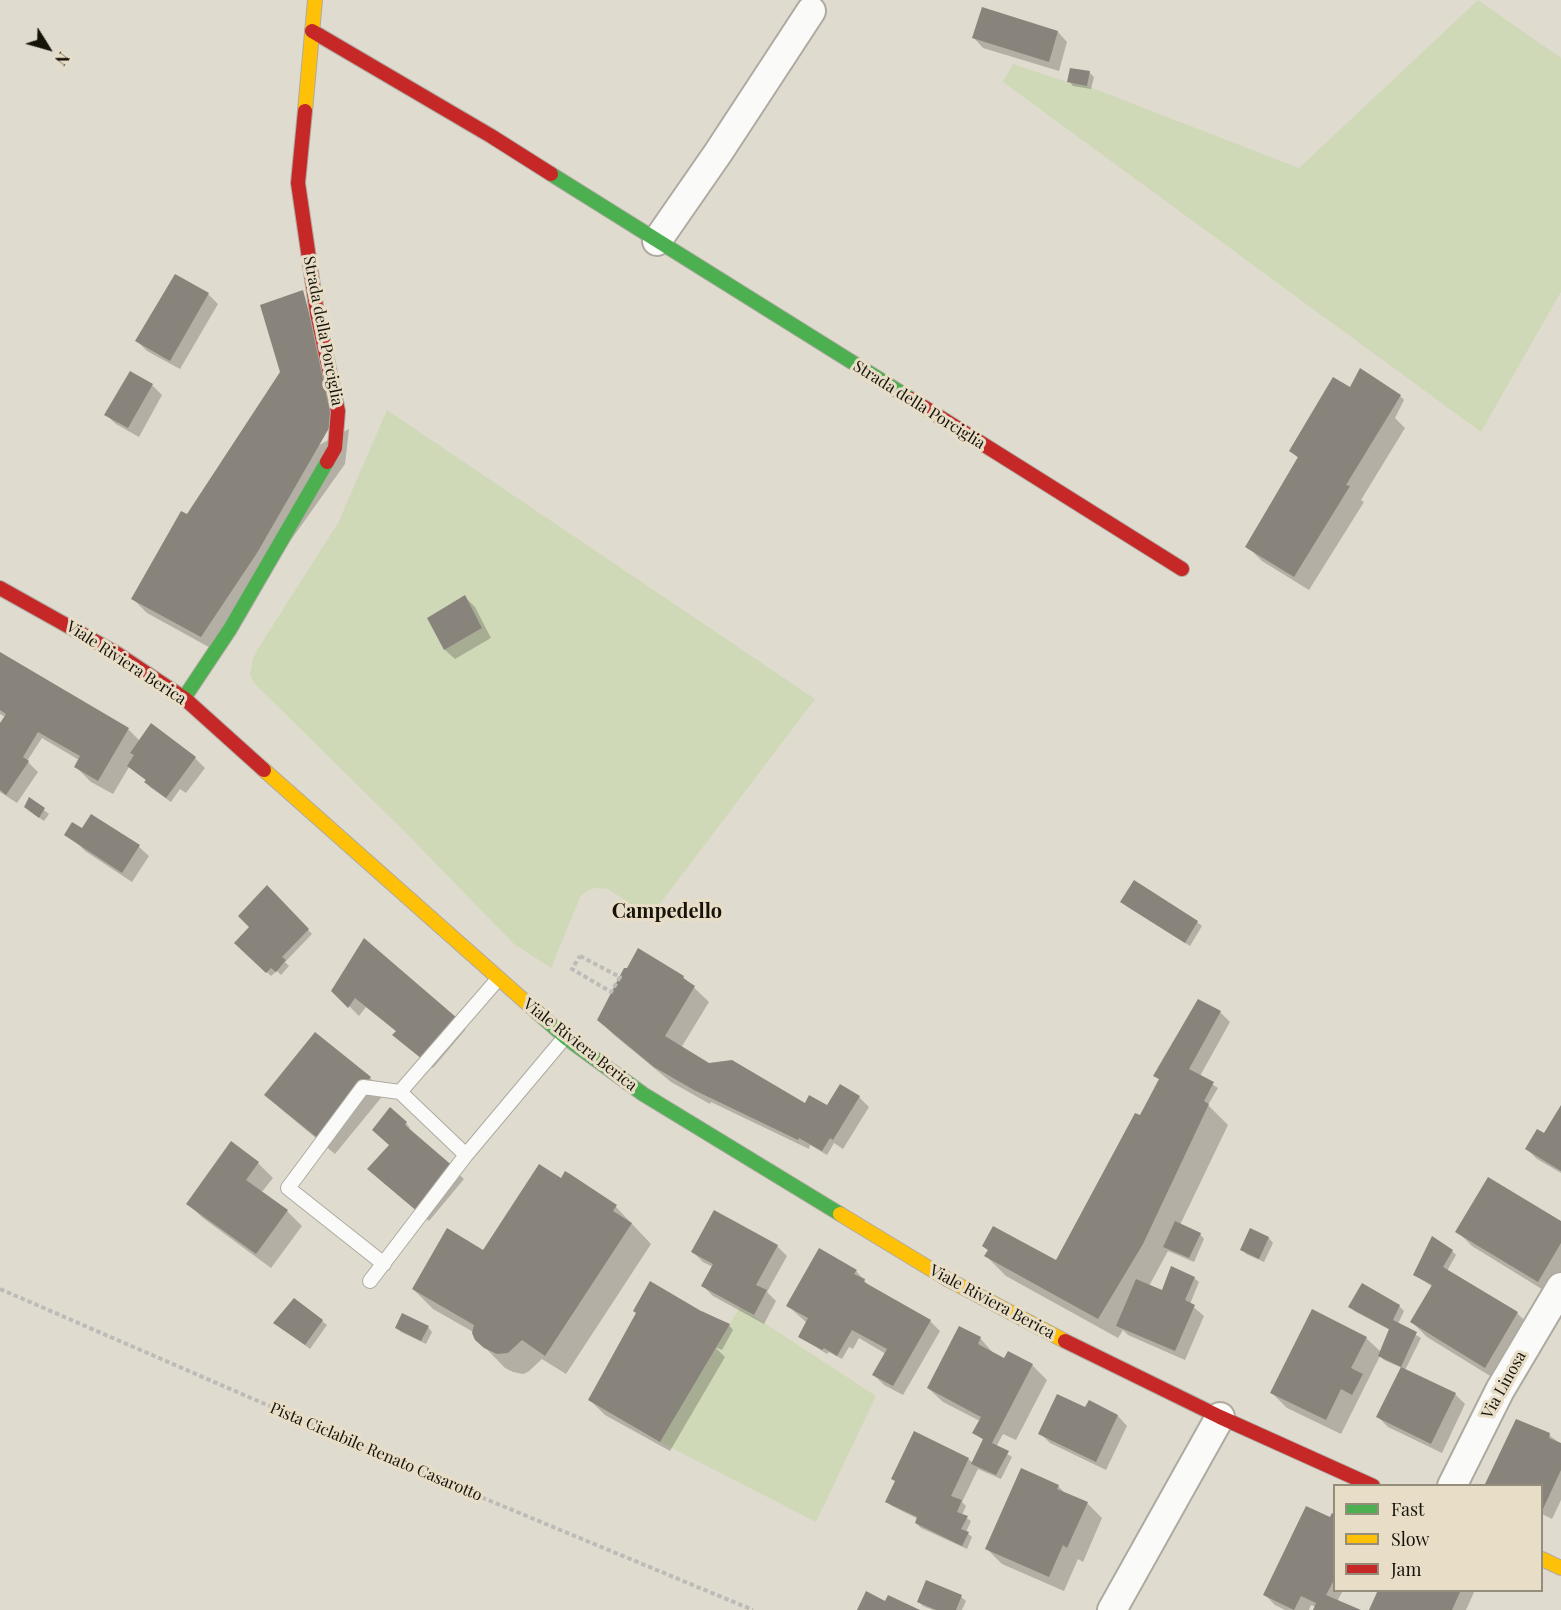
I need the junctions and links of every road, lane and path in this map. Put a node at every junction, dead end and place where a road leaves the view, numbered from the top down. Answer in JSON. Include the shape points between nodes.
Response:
{"nodes":[{"id":1,"x":315,"y":0,"type":"edge"},
{"id":2,"x":811,"y":11,"type":"dead end"},
{"id":3,"x":312,"y":31,"type":"junction"},
{"id":4,"x":657,"y":241,"type":"junction"},
{"id":5,"x":1182,"y":569,"type":"dead end"},
{"id":6,"x":0,"y":588,"type":"edge"},
{"id":7,"x":184,"y":698,"type":"junction"},
{"id":8,"x":580,"y":956,"type":"joint"},
{"id":9,"x":498,"y":979,"type":"junction"},
{"id":10,"x":565,"y":1037,"type":"junction"},
{"id":11,"x":400,"y":1092,"type":"junction"},
{"id":12,"x":466,"y":1155,"type":"junction"},
{"id":13,"x":384,"y":1263,"type":"junction"},
{"id":14,"x":370,"y":1281,"type":"dead end"},
{"id":15,"x":1561,"y":1287,"type":"edge"},
{"id":16,"x":0,"y":1289,"type":"edge"},
{"id":17,"x":1220,"y":1417,"type":"junction"},
{"id":18,"x":1371,"y":1484,"type":"edge"},
{"id":19,"x":1453,"y":1484,"type":"edge"},
{"id":20,"x":1543,"y":1559,"type":"edge"},
{"id":21,"x":1561,"y":1568,"type":"edge"},
{"id":22,"x":753,"y":1610,"type":"edge"},
{"id":23,"x":1112,"y":1610,"type":"edge"}],
"edges":[{"from":1,"to":3,"type":"street","name":"Strada della Porciglia"},
{"from":2,"to":4,"type":"street"},
{"from":3,"to":4,"type":"street","name":"Strada della Porciglia","via":[[491,136]]},
{"from":3,"to":7,"type":"street","name":"Strada della Porciglia","via":[[298,183],[317,313],[339,411],[335,448],[230,629]]},
{"from":4,"to":5,"type":"street","name":"Strada della Porciglia"},
{"from":6,"to":7,"type":"street","name":"Viale Riviera Berica","via":[[116,653]]},
{"from":7,"to":9,"type":"street","name":"Viale Riviera Berica"},
{"from":8,"to":8,"type":"path","via":[[620,977],[611,992],[572,969]]},
{"from":9,"to":10,"type":"street","name":"Viale Riviera Berica"},
{"from":9,"to":11,"type":"lane"},
{"from":10,"to":12,"type":"lane"},
{"from":10,"to":17,"type":"street","name":"Viale Riviera Berica","via":[[643,1094],[947,1279]]},
{"from":11,"to":12,"type":"lane"},
{"from":11,"to":13,"type":"lane","via":[[363,1087],[288,1188]]},
{"from":12,"to":13,"type":"lane"},
{"from":13,"to":14,"type":"lane"},
{"from":15,"to":19,"type":"street","name":"Via Linosa","via":[[1500,1390]]},
{"from":16,"to":22,"type":"path","name":"Pista Ciclabile Renato Casarotto","via":[[440,1480]]},
{"from":17,"to":18,"type":"street","name":"Viale Riviera Berica"},
{"from":17,"to":23,"type":"street"},
{"from":20,"to":21,"type":"street"}]}
